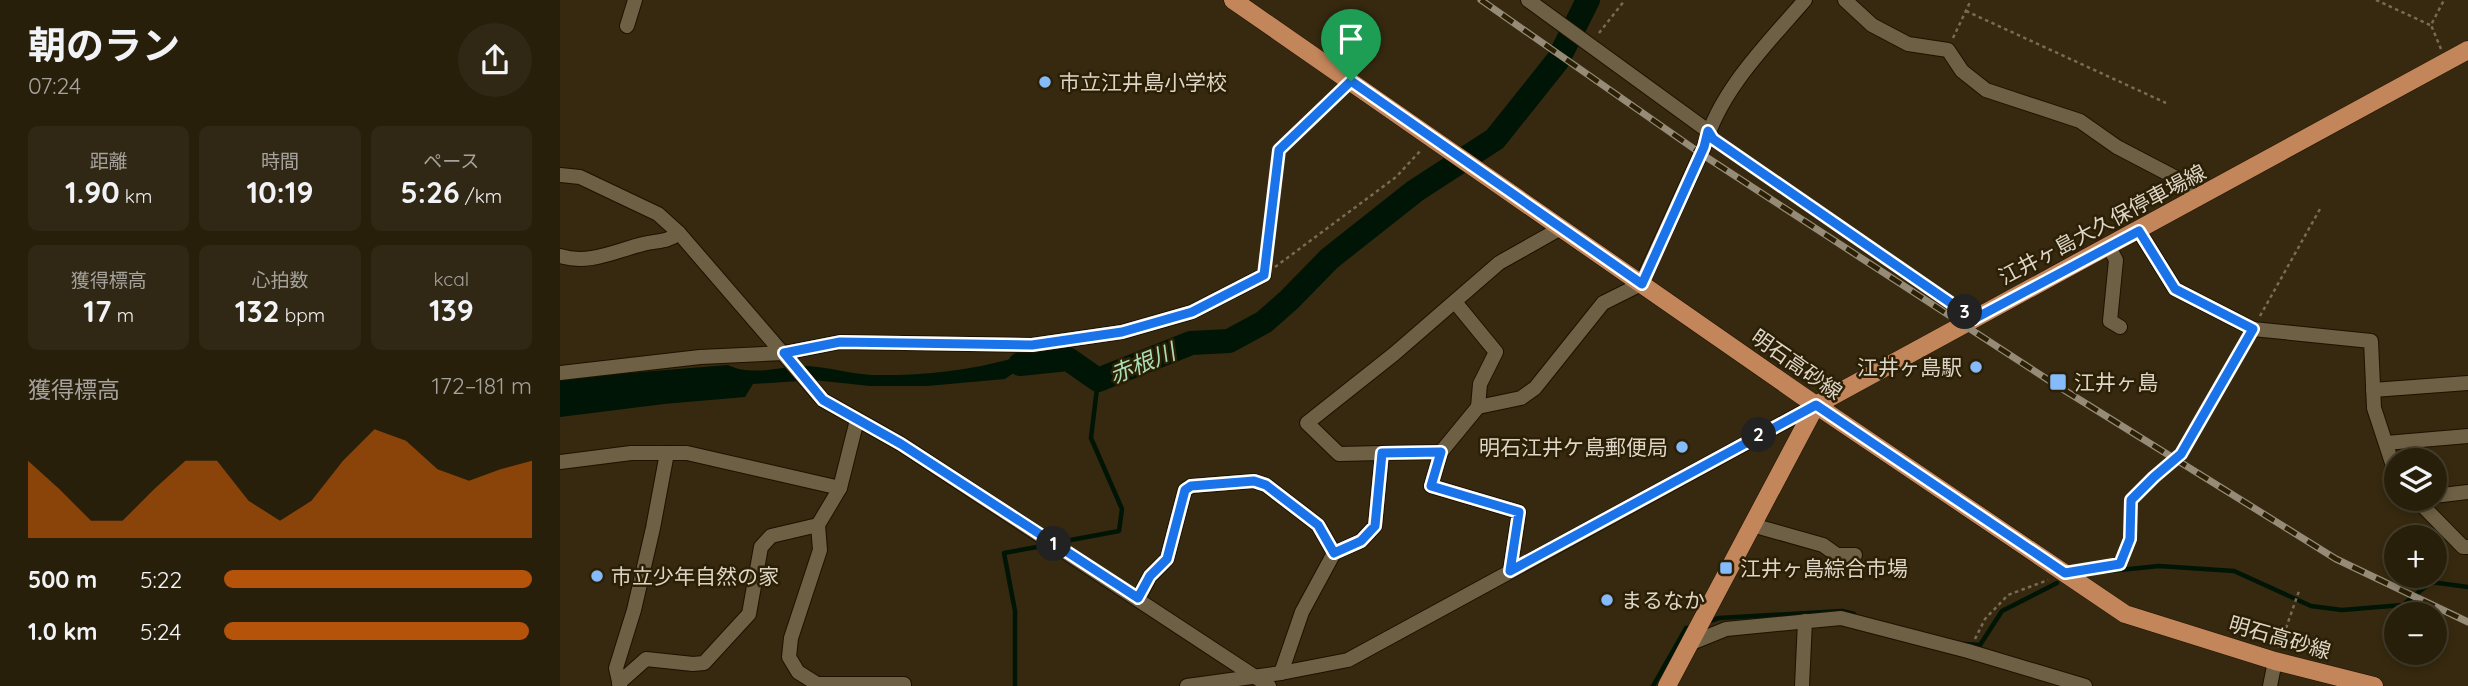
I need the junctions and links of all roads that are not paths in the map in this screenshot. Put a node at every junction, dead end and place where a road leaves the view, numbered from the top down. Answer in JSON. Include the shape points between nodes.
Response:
{"nodes":[{"id":1,"x":635,"y":0,"type":"edge"},
{"id":2,"x":1233,"y":0,"type":"edge"},
{"id":3,"x":1528,"y":0,"type":"edge"},
{"id":4,"x":1805,"y":0,"type":"edge"},
{"id":5,"x":1844,"y":0,"type":"edge"},
{"id":6,"x":627,"y":26,"type":"dead end"},
{"id":7,"x":2468,"y":50,"type":"edge"},
{"id":8,"x":1708,"y":131,"type":"junction"},
{"id":9,"x":560,"y":174,"type":"edge"},
{"id":10,"x":2195,"y":200,"type":"junction"},
{"id":11,"x":1561,"y":228,"type":"junction"},
{"id":12,"x":2139,"y":231,"type":"junction"},
{"id":13,"x":679,"y":233,"type":"junction"},
{"id":14,"x":2109,"y":247,"type":"junction"},
{"id":15,"x":560,"y":256,"type":"edge"},
{"id":16,"x":1264,"y":275,"type":"road end"},
{"id":17,"x":1642,"y":284,"type":"junction"},
{"id":18,"x":1454,"y":302,"type":"junction"},
{"id":19,"x":2120,"y":327,"type":"dead end"},
{"id":20,"x":784,"y":353,"type":"junction"},
{"id":21,"x":560,"y":373,"type":"edge"},
{"id":22,"x":2468,"y":383,"type":"edge"},
{"id":23,"x":2373,"y":390,"type":"junction"},
{"id":24,"x":1816,"y":405,"type":"junction"},
{"id":25,"x":1478,"y":407,"type":"junction"},
{"id":26,"x":857,"y":420,"type":"junction"},
{"id":27,"x":2468,"y":436,"type":"edge"},
{"id":28,"x":2386,"y":443,"type":"junction"},
{"id":29,"x":2388,"y":448,"type":"edge"},
{"id":30,"x":1441,"y":452,"type":"junction"},
{"id":31,"x":667,"y":453,"type":"junction"},
{"id":32,"x":1382,"y":453,"type":"junction"},
{"id":33,"x":560,"y":462,"type":"edge"},
{"id":34,"x":841,"y":488,"type":"junction"},
{"id":35,"x":2468,"y":492,"type":"edge"},
{"id":36,"x":2447,"y":494,"type":"edge"},
{"id":37,"x":2428,"y":511,"type":"edge"},
{"id":38,"x":818,"y":525,"type":"junction"},
{"id":39,"x":1752,"y":525,"type":"junction"},
{"id":40,"x":2468,"y":547,"type":"edge"},
{"id":41,"x":1334,"y":553,"type":"junction"},
{"id":42,"x":1855,"y":555,"type":"dead end"},
{"id":43,"x":1510,"y":571,"type":"junction"},
{"id":44,"x":1138,"y":598,"type":"junction"},
{"id":45,"x":1805,"y":621,"type":"junction"},
{"id":46,"x":1689,"y":644,"type":"junction"},
{"id":47,"x":2275,"y":660,"type":"junction"},
{"id":48,"x":1281,"y":673,"type":"junction"},
{"id":49,"x":1257,"y":676,"type":"junction"},
{"id":50,"x":620,"y":684,"type":"edge"},
{"id":51,"x":904,"y":686,"type":"edge"},
{"id":52,"x":1187,"y":686,"type":"edge"},
{"id":53,"x":1269,"y":686,"type":"edge"},
{"id":54,"x":1667,"y":686,"type":"edge"},
{"id":55,"x":1802,"y":686,"type":"edge"},
{"id":56,"x":2085,"y":686,"type":"edge"},
{"id":57,"x":2270,"y":686,"type":"edge"},
{"id":58,"x":2374,"y":686,"type":"edge"}],
"edges":[{"from":1,"to":6,"type":"street"},
{"from":2,"to":11,"type":"main road","name":"明石高砂線"},
{"from":3,"to":8,"type":"street"},
{"from":4,"to":8,"type":"street","via":[[1740,76]]},
{"from":5,"to":10,"type":"street","via":[[1872,24],[1908,44],[1948,50],[1962,71],[1986,90],[2080,121],[2117,147],[2184,182]]},
{"from":7,"to":10,"type":"main road","name":"江井ヶ島大久保停車場線"},
{"from":8,"to":17,"type":"street"},
{"from":9,"to":13,"type":"street","via":[[580,177],[658,214]]},
{"from":10,"to":12,"type":"main road","name":"江井ヶ島大久保停車場線"},
{"from":11,"to":17,"type":"main road","name":"明石高砂線"},
{"from":11,"to":18,"type":"street","via":[[1499,263]]},
{"from":12,"to":14,"type":"main road","name":"江井ヶ島大久保停車場線"},
{"from":12,"to":23,"type":"street","via":[[2175,289],[2253,329],[2371,341]]},
{"from":13,"to":15,"type":"street","via":[[670,240],[599,257],[572,260]]},
{"from":13,"to":20,"type":"street"},
{"from":14,"to":19,"type":"street","via":[[2116,260],[2109,321]]},
{"from":14,"to":24,"type":"main road","name":"江井ヶ島大久保停車場線"},
{"from":16,"to":20,"type":"street","via":[[1192,312],[1122,332],[1032,345],[840,342]]},
{"from":17,"to":24,"type":"main road","name":"明石高砂線"},
{"from":17,"to":25,"type":"street","via":[[1603,303],[1535,388],[1521,398]]},
{"from":18,"to":25,"type":"street","via":[[1496,352],[1480,384]]},
{"from":18,"to":32,"type":"street","via":[[1307,423],[1339,454]]},
{"from":20,"to":21,"type":"street"},
{"from":20,"to":26,"type":"street","via":[[823,400]]},
{"from":22,"to":23,"type":"street"},
{"from":23,"to":28,"type":"street"},
{"from":24,"to":39,"type":"main road"},
{"from":24,"to":43,"type":"street"},
{"from":24,"to":47,"type":"main road","name":"明石高砂線","via":[[2124,614]]},
{"from":25,"to":30,"type":"street"},
{"from":26,"to":34,"type":"street"},
{"from":26,"to":44,"type":"street"},
{"from":27,"to":28,"type":"street"},
{"from":28,"to":29,"type":"street"},
{"from":30,"to":32,"type":"street"},
{"from":30,"to":43,"type":"street","via":[[1431,486],[1519,512]]},
{"from":31,"to":33,"type":"street"},
{"from":31,"to":34,"type":"street","via":[[687,453]]},
{"from":31,"to":50,"type":"street","via":[[634,610],[616,668]]},
{"from":32,"to":41,"type":"street","via":[[1375,526],[1361,541]]},
{"from":34,"to":38,"type":"street"},
{"from":35,"to":36,"type":"street"},
{"from":37,"to":40,"type":"street"},
{"from":38,"to":50,"type":"street","via":[[771,536],[761,547],[749,614],[704,663],[646,659]]},
{"from":38,"to":51,"type":"street","via":[[820,550],[789,657],[798,673],[817,684]]},
{"from":39,"to":42,"type":"street","via":[[1824,545],[1837,555]]},
{"from":39,"to":46,"type":"main road"},
{"from":41,"to":44,"type":"street","via":[[1318,525],[1266,485],[1254,481],[1191,486],[1185,490],[1167,559]]},
{"from":41,"to":48,"type":"street","via":[[1302,612]]},
{"from":43,"to":48,"type":"street","via":[[1348,660]]},
{"from":44,"to":49,"type":"street"},
{"from":45,"to":46,"type":"street","via":[[1727,629]]},
{"from":45,"to":55,"type":"street"},
{"from":45,"to":56,"type":"street","via":[[1841,618]]},
{"from":46,"to":54,"type":"main road"},
{"from":47,"to":57,"type":"street"},
{"from":47,"to":58,"type":"main road","name":"明石高砂線"},
{"from":48,"to":49,"type":"street"},
{"from":49,"to":52,"type":"street"},
{"from":49,"to":53,"type":"street"}]}
